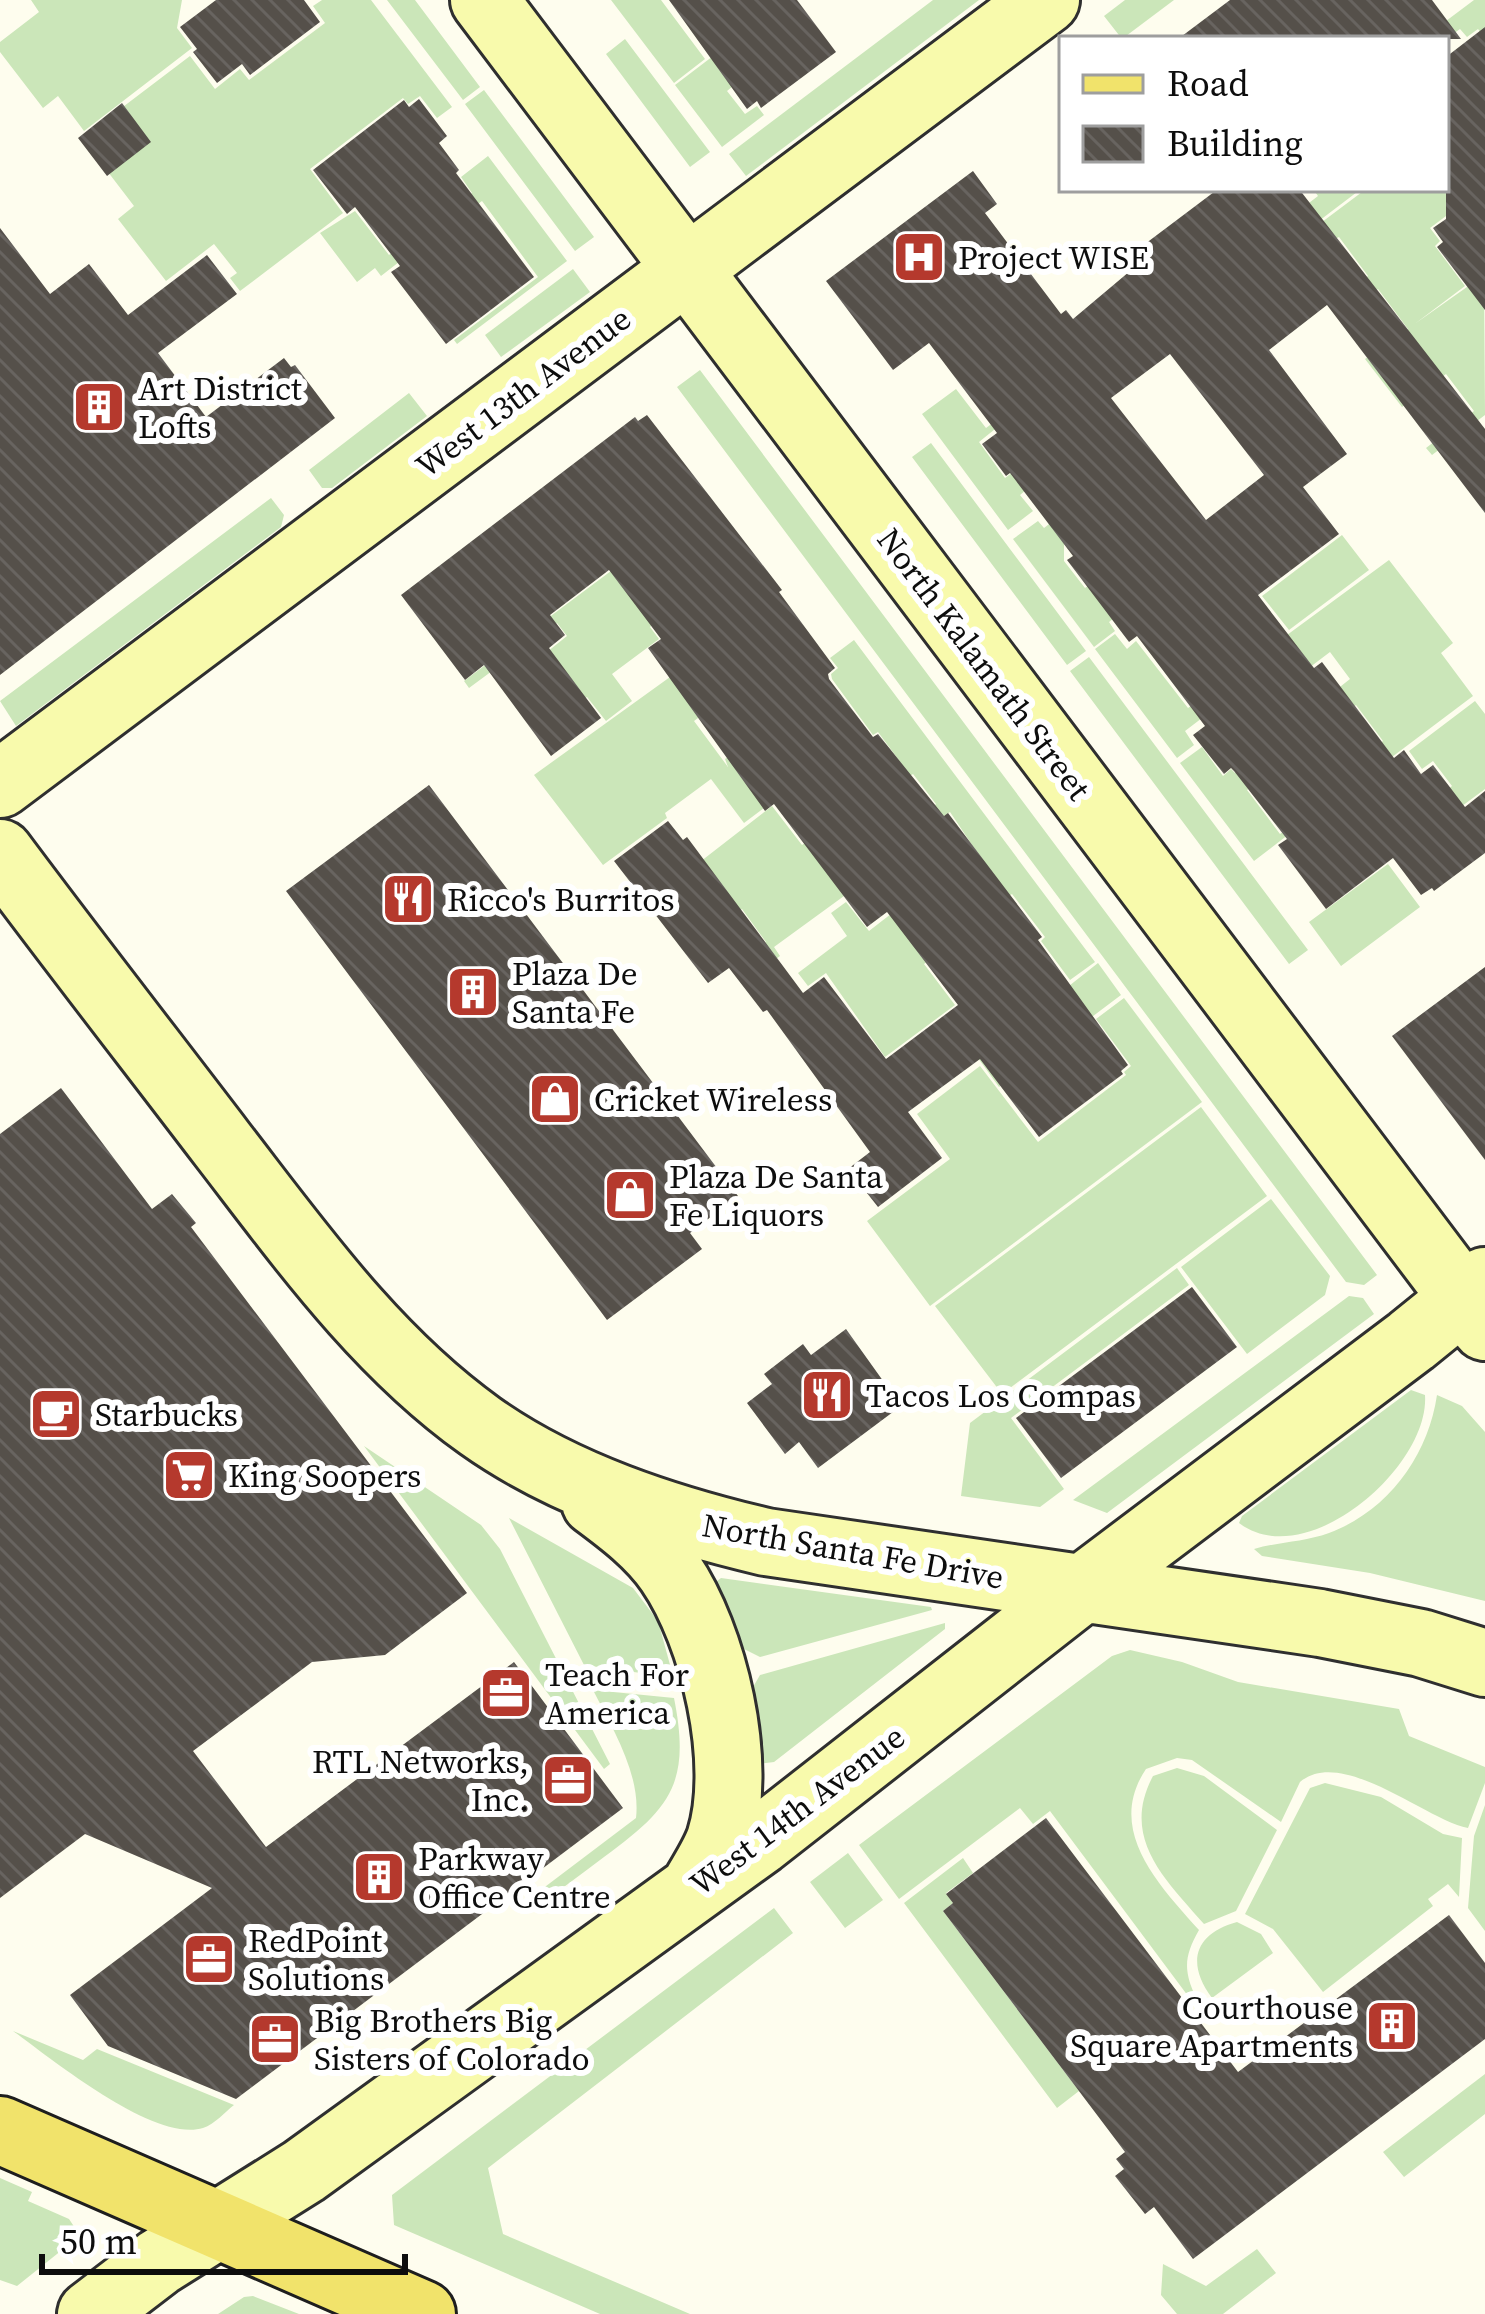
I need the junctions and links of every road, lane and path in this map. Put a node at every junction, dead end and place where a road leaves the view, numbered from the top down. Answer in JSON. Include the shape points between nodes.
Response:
{"nodes":[{"id":1,"x":484,"y":0,"type":"edge"},
{"id":2,"x":1046,"y":0,"type":"edge"},
{"id":3,"x":685,"y":270,"type":"junction"},
{"id":4,"x":0,"y":784,"type":"edge"},
{"id":5,"x":0,"y":853,"type":"edge"},
{"id":6,"x":1478,"y":1302,"type":"edge"},
{"id":7,"x":545,"y":1466,"type":"junction"},
{"id":8,"x":1082,"y":1588,"type":"junction"},
{"id":9,"x":1485,"y":1663,"type":"edge"},
{"id":10,"x":692,"y":1891,"type":"junction"},
{"id":11,"x":0,"y":2130,"type":"edge"},
{"id":12,"x":217,"y":2226,"type":"junction"},
{"id":13,"x":91,"y":2314,"type":"edge"},
{"id":14,"x":422,"y":2314,"type":"edge"}],
"edges":[{"from":1,"to":3,"type":"main road","name":"North Kalamath Street"},
{"from":2,"to":3,"type":"main road","name":"West 13th Avenue"},
{"from":3,"to":4,"type":"main road","name":"West 13th Avenue"},
{"from":3,"to":6,"type":"main road","name":"North Kalamath Street"},
{"from":5,"to":7,"type":"main road","name":"North Santa Fe Drive","via":[[341,1299],[442,1397]]},
{"from":6,"to":8,"type":"main road","name":"West 14th Avenue"},
{"from":7,"to":8,"type":"main road","name":"North Santa Fe Drive","via":[[766,1542]]},
{"from":7,"to":10,"type":"main road","via":[[626,1524],[693,1611],[720,1705],[727,1781],[720,1839]]},
{"from":8,"to":9,"type":"main road","name":"North Santa Fe Drive","via":[[1355,1629]]},
{"from":8,"to":10,"type":"main road","name":"West 14th Avenue"},
{"from":10,"to":12,"type":"main road","name":"West 14th Avenue"},
{"from":11,"to":12,"type":"main road"},
{"from":12,"to":13,"type":"main road","name":"West 14th Avenue"},
{"from":12,"to":14,"type":"main road"}]}
